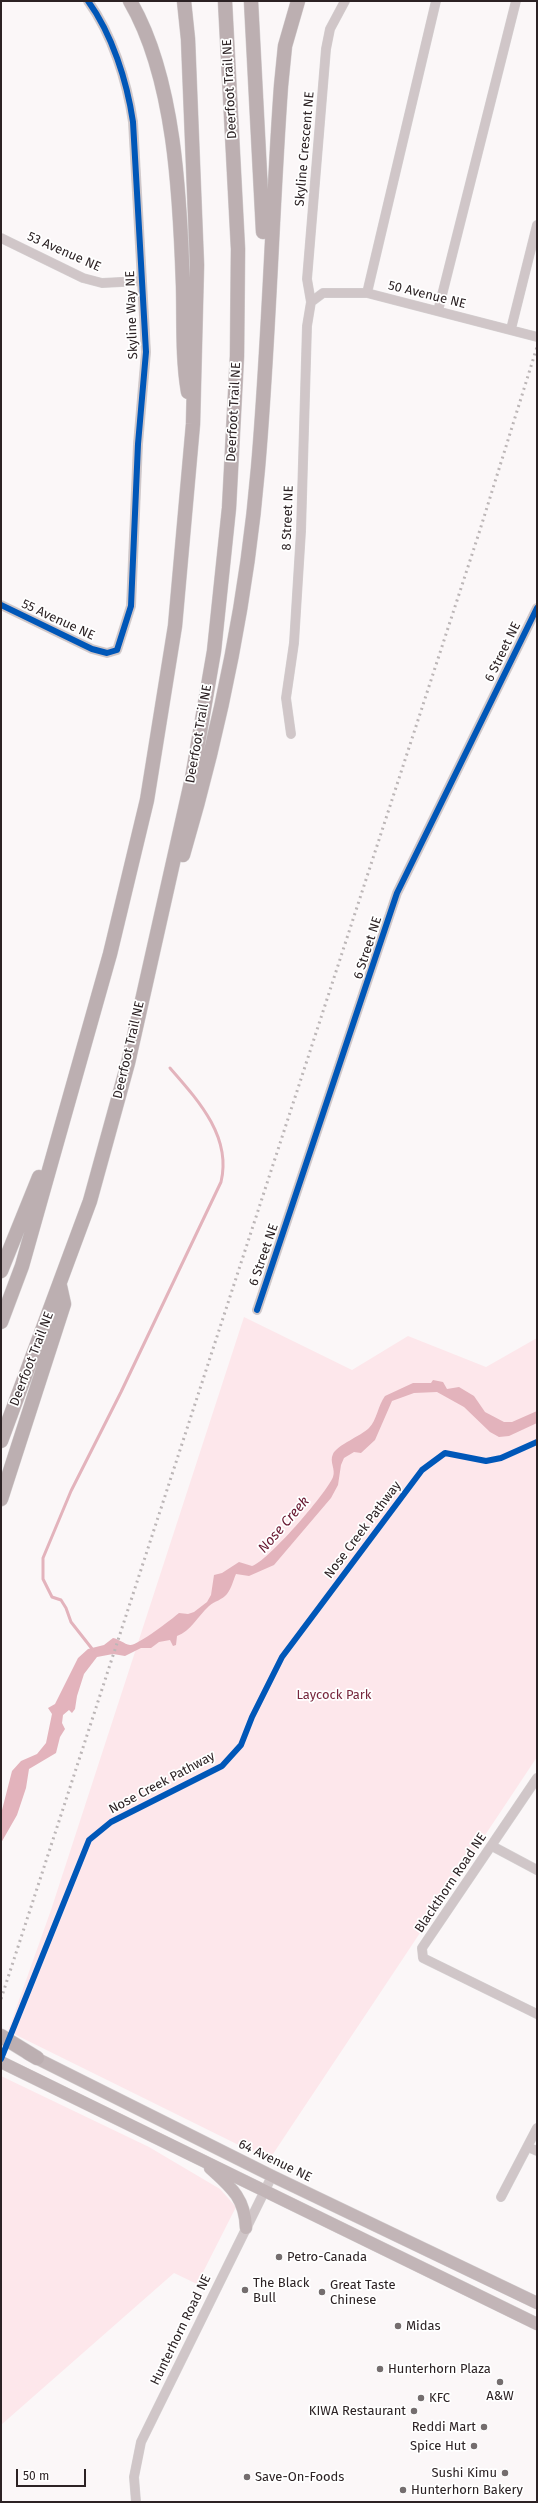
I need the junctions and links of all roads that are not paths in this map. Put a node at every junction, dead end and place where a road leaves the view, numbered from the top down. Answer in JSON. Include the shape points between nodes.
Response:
{"nodes":[{"id":1,"x":88,"y":1,"type":"edge"},
{"id":2,"x":130,"y":1,"type":"edge"},
{"id":3,"x":184,"y":1,"type":"edge"},
{"id":4,"x":226,"y":1,"type":"edge"},
{"id":5,"x":251,"y":1,"type":"edge"},
{"id":6,"x":298,"y":1,"type":"edge"},
{"id":7,"x":345,"y":1,"type":"edge"},
{"id":8,"x":436,"y":1,"type":"edge"},
{"id":9,"x":516,"y":1,"type":"edge"},
{"id":10,"x":537,"y":225,"type":"edge"},
{"id":11,"x":1,"y":238,"type":"edge"},
{"id":12,"x":142,"y":281,"type":"junction"},
{"id":13,"x":367,"y":293,"type":"junction"},
{"id":14,"x":311,"y":302,"type":"junction"},
{"id":15,"x":438,"y":311,"type":"junction"},
{"id":16,"x":511,"y":329,"type":"junction"},
{"id":17,"x":537,"y":337,"type":"edge"},
{"id":18,"x":193,"y":424,"type":"junction"},
{"id":19,"x":258,"y":468,"type":"junction"},
{"id":20,"x":1,"y":605,"type":"edge"},
{"id":21,"x":537,"y":608,"type":"edge"},
{"id":22,"x":107,"y":653,"type":"joint"},
{"id":23,"x":291,"y":734,"type":"dead end"},
{"id":24,"x":140,"y":1001,"type":"junction"},
{"id":25,"x":97,"y":1006,"type":"junction"},
{"id":26,"x":1,"y":1271,"type":"edge"},
{"id":27,"x":60,"y":1286,"type":"junction"},
{"id":28,"x":257,"y":1310,"type":"dead end"},
{"id":29,"x":1,"y":1322,"type":"edge"},
{"id":30,"x":1,"y":1441,"type":"edge"},
{"id":31,"x":1,"y":1499,"type":"edge"},
{"id":32,"x":537,"y":1778,"type":"edge"},
{"id":33,"x":492,"y":1846,"type":"junction"},
{"id":34,"x":537,"y":1870,"type":"edge"},
{"id":35,"x":537,"y":2014,"type":"edge"},
{"id":36,"x":6,"y":2041,"type":"edge"},
{"id":37,"x":37,"y":2058,"type":"joint"},
{"id":38,"x":1,"y":2062,"type":"edge"},
{"id":39,"x":537,"y":2128,"type":"edge"},
{"id":40,"x":528,"y":2146,"type":"junction"},
{"id":41,"x":537,"y":2151,"type":"edge"},
{"id":42,"x":198,"y":2158,"type":"junction"},
{"id":43,"x":272,"y":2176,"type":"junction"},
{"id":44,"x":265,"y":2191,"type":"junction"},
{"id":45,"x":501,"y":2197,"type":"dead end"},
{"id":46,"x":246,"y":2228,"type":"junction"},
{"id":47,"x":537,"y":2303,"type":"edge"},
{"id":48,"x":537,"y":2324,"type":"edge"},
{"id":49,"x":136,"y":2502,"type":"edge"}],
"edges":[{"from":1,"to":12,"type":"street","name":"Skyline Way NE","via":[[111,44],[131,108]]},
{"from":2,"to":18,"type":"highway","via":[[148,41],[161,81],[167,114],[177,189],[181,249],[184,370]]},
{"from":3,"to":18,"type":"highway","via":[[188,39],[197,264]]},
{"from":4,"to":24,"type":"highway","name":"Deerfoot Trail NE","via":[[238,249],[235,421],[226,536],[214,651],[192,778]]},
{"from":5,"to":19,"type":"highway","via":[[264,255]]},
{"from":6,"to":19,"type":"highway","via":[[286,46],[281,86]]},
{"from":7,"to":14,"type":"street","name":"Skyline Crescent NE","via":[[330,29],[326,50],[307,279]]},
{"from":8,"to":13,"type":"street"},
{"from":9,"to":15,"type":"street"},
{"from":10,"to":16,"type":"street"},
{"from":11,"to":12,"type":"street","name":"53 Avenue NE","via":[[83,278],[102,283]]},
{"from":12,"to":22,"type":"street","name":"Skyline Way NE","via":[[146,352],[138,444],[131,606],[117,650]]},
{"from":13,"to":14,"type":"street","name":"50 Avenue NE","via":[[323,293]]},
{"from":13,"to":15,"type":"street","name":"50 Avenue NE"},
{"from":14,"to":23,"type":"street","name":"8 Street NE","via":[[306,326],[301,531],[294,643],[286,698]]},
{"from":15,"to":16,"type":"street","name":"50 Avenue NE"},
{"from":16,"to":17,"type":"street","name":"50 Avenue NE"},
{"from":18,"to":25,"type":"highway","via":[[175,626],[163,714],[147,800]]},
{"from":19,"to":24,"type":"highway","via":[[246,571],[214,741]]},
{"from":20,"to":22,"type":"street","name":"55 Avenue NE","via":[[92,649]]},
{"from":21,"to":28,"type":"street","name":"6 Street NE","via":[[397,893]]},
{"from":24,"to":27,"type":"highway","name":"Deerfoot Trail NE","via":[[128,1064],[90,1201]]},
{"from":25,"to":26,"type":"highway","via":[[85,1025],[39,1177]]},
{"from":25,"to":29,"type":"highway","via":[[22,1266]]},
{"from":27,"to":30,"type":"highway","name":"Deerfoot Trail NE"},
{"from":27,"to":31,"type":"highway","via":[[64,1304]]},
{"from":32,"to":33,"type":"street","name":"Blackthorn Road NE"},
{"from":33,"to":34,"type":"street"},
{"from":33,"to":35,"type":"street","name":"Blackthorn Road NE","via":[[422,1948],[423,1958]]},
{"from":36,"to":37,"type":"highway"},
{"from":37,"to":43,"type":"main road","name":"64 Avenue NE"},
{"from":38,"to":42,"type":"main road"},
{"from":39,"to":40,"type":"street"},
{"from":40,"to":41,"type":"street"},
{"from":40,"to":45,"type":"street"},
{"from":42,"to":44,"type":"main road"},
{"from":42,"to":46,"type":"main road","via":[[236,2194],[245,2213]]},
{"from":43,"to":44,"type":"street","name":"Hunterhorn Road NE"},
{"from":43,"to":47,"type":"main road","name":"64 Avenue NE"},
{"from":44,"to":46,"type":"street","name":"Hunterhorn Road NE"},
{"from":44,"to":48,"type":"main road"},
{"from":46,"to":49,"type":"street","name":"Hunterhorn Road NE","via":[[141,2442],[134,2477]]}]}
